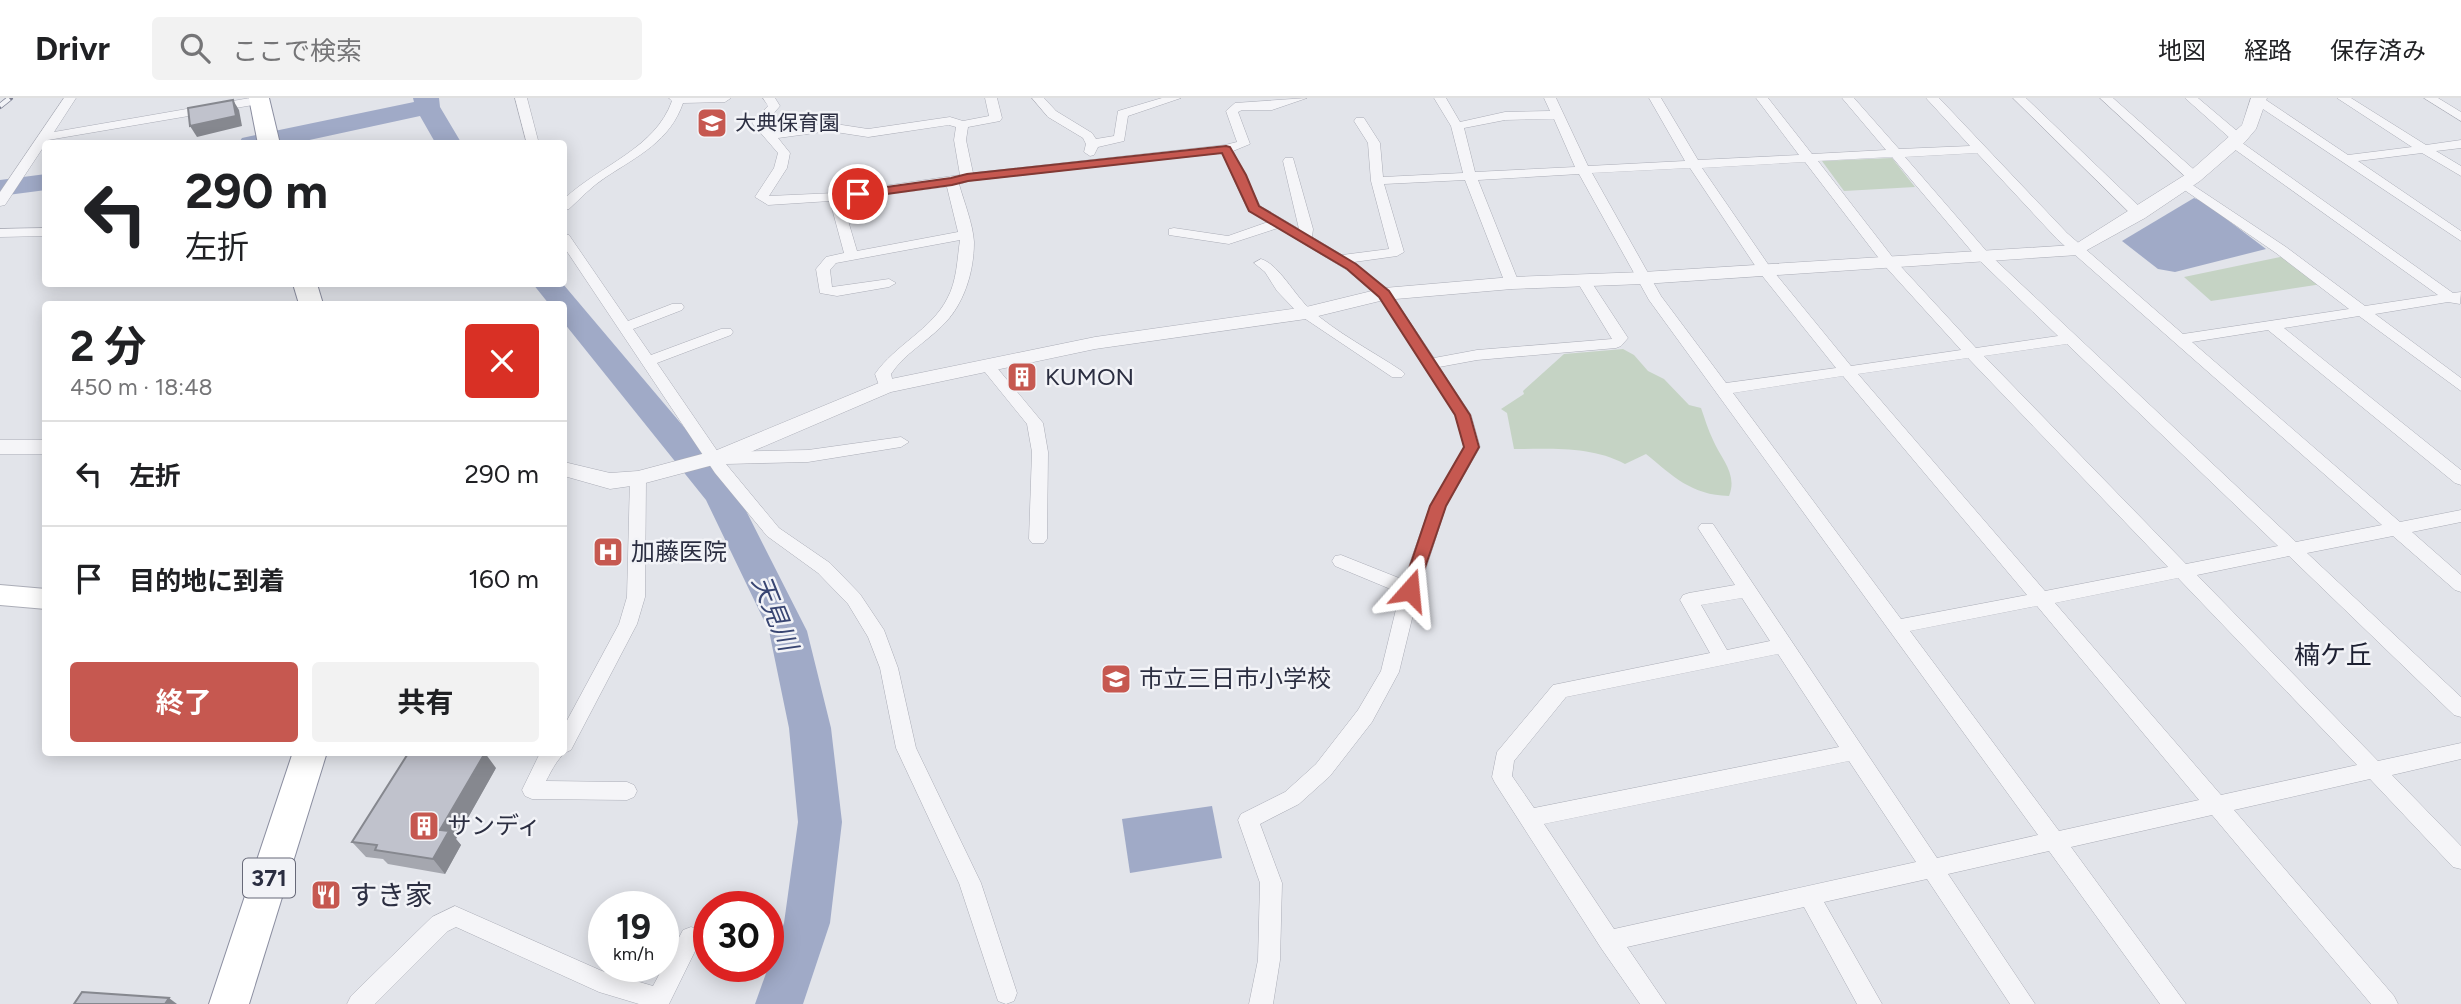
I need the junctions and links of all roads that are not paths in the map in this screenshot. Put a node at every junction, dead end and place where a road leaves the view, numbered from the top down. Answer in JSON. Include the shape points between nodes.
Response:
{"nodes":[{"id":1,"x":70,"y":98,"type":"edge"},
{"id":2,"x":522,"y":98,"type":"edge"},
{"id":3,"x":677,"y":98,"type":"edge"},
{"id":4,"x":725,"y":98,"type":"edge"},
{"id":5,"x":769,"y":98,"type":"edge"},
{"id":6,"x":991,"y":98,"type":"edge"},
{"id":7,"x":1038,"y":98,"type":"edge"},
{"id":8,"x":1175,"y":98,"type":"edge"},
{"id":9,"x":1301,"y":98,"type":"edge"},
{"id":10,"x":1440,"y":98,"type":"edge"},
{"id":11,"x":1550,"y":98,"type":"edge"},
{"id":12,"x":1654,"y":98,"type":"edge"},
{"id":13,"x":1762,"y":98,"type":"edge"},
{"id":14,"x":1848,"y":98,"type":"edge"},
{"id":15,"x":1932,"y":98,"type":"edge"},
{"id":16,"x":2019,"y":98,"type":"edge"},
{"id":17,"x":2106,"y":98,"type":"edge"},
{"id":18,"x":2190,"y":98,"type":"edge"},
{"id":19,"x":2343,"y":98,"type":"edge"},
{"id":20,"x":2430,"y":98,"type":"edge"},
{"id":21,"x":2259,"y":99,"type":"edge"},
{"id":22,"x":263,"y":104,"type":"edge"},
{"id":23,"x":1558,"y":115,"type":"junction"},
{"id":24,"x":2461,"y":117,"type":"edge"},
{"id":25,"x":1360,"y":121,"type":"dead end"},
{"id":26,"x":962,"y":125,"type":"junction"},
{"id":27,"x":1457,"y":126,"type":"junction"},
{"id":28,"x":768,"y":136,"type":"junction"},
{"id":29,"x":44,"y":137,"type":"junction"},
{"id":30,"x":268,"y":140,"type":"edge"},
{"id":31,"x":532,"y":140,"type":"edge"},
{"id":32,"x":2236,"y":141,"type":"junction"},
{"id":33,"x":1092,"y":144,"type":"junction"},
{"id":34,"x":2461,"y":144,"type":"edge"},
{"id":35,"x":1226,"y":149,"type":"junction"},
{"id":36,"x":1979,"y":149,"type":"junction"},
{"id":37,"x":2424,"y":149,"type":"junction"},
{"id":38,"x":1894,"y":152,"type":"junction"},
{"id":39,"x":1808,"y":157,"type":"junction"},
{"id":40,"x":2347,"y":159,"type":"junction"},
{"id":41,"x":1289,"y":161,"type":"dead end"},
{"id":42,"x":1693,"y":163,"type":"junction"},
{"id":43,"x":1091,"y":164,"type":"junction"},
{"id":44,"x":1583,"y":169,"type":"junction"},
{"id":45,"x":2461,"y":172,"type":"edge"},
{"id":46,"x":1470,"y":176,"type":"junction"},
{"id":47,"x":967,"y":177,"type":"junction"},
{"id":48,"x":1377,"y":181,"type":"junction"},
{"id":49,"x":2190,"y":181,"type":"junction"},
{"id":50,"x":952,"y":182,"type":"junction"},
{"id":51,"x":835,"y":197,"type":"junction"},
{"id":52,"x":3,"y":198,"type":"edge"},
{"id":53,"x":567,"y":204,"type":"edge"},
{"id":54,"x":2139,"y":214,"type":"junction"},
{"id":55,"x":1277,"y":224,"type":"junction"},
{"id":56,"x":42,"y":232,"type":"edge"},
{"id":57,"x":1174,"y":232,"type":"dead end"},
{"id":58,"x":0,"y":233,"type":"edge"},
{"id":59,"x":966,"y":235,"type":"junction"},
{"id":60,"x":2461,"y":237,"type":"edge"},
{"id":61,"x":1305,"y":240,"type":"junction"},
{"id":62,"x":567,"y":241,"type":"edge"},
{"id":63,"x":2078,"y":250,"type":"junction"},
{"id":64,"x":852,"y":256,"type":"junction"},
{"id":65,"x":1984,"y":257,"type":"junction"},
{"id":66,"x":1339,"y":260,"type":"junction"},
{"id":67,"x":1889,"y":262,"type":"junction"},
{"id":68,"x":1261,"y":263,"type":"dead end"},
{"id":69,"x":1765,"y":270,"type":"junction"},
{"id":70,"x":1643,"y":278,"type":"junction"},
{"id":71,"x":1583,"y":280,"type":"junction"},
{"id":72,"x":889,"y":283,"type":"dead end"},
{"id":73,"x":1512,"y":283,"type":"junction"},
{"id":74,"x":1384,"y":294,"type":"junction"},
{"id":75,"x":2457,"y":299,"type":"edge"},
{"id":76,"x":677,"y":307,"type":"dead end"},
{"id":77,"x":2361,"y":311,"type":"junction"},
{"id":78,"x":1306,"y":313,"type":"junction"},
{"id":79,"x":2271,"y":325,"type":"junction"},
{"id":80,"x":625,"y":327,"type":"junction"},
{"id":81,"x":726,"y":332,"type":"dead end"},
{"id":82,"x":2069,"y":339,"type":"junction"},
{"id":83,"x":2180,"y":339,"type":"junction"},
{"id":84,"x":1973,"y":354,"type":"junction"},
{"id":85,"x":649,"y":361,"type":"junction"},
{"id":86,"x":1429,"y":364,"type":"junction"},
{"id":87,"x":988,"y":366,"type":"junction"},
{"id":88,"x":1848,"y":372,"type":"junction"},
{"id":89,"x":1397,"y":374,"type":"dead end"},
{"id":90,"x":2461,"y":386,"type":"edge"},
{"id":91,"x":886,"y":387,"type":"junction"},
{"id":92,"x":1722,"y":389,"type":"junction"},
{"id":93,"x":901,"y":442,"type":"dead end"},
{"id":94,"x":42,"y":447,"type":"edge"},
{"id":95,"x":3,"y":449,"type":"edge"},
{"id":96,"x":712,"y":458,"type":"junction"},
{"id":97,"x":567,"y":470,"type":"edge"},
{"id":98,"x":647,"y":475,"type":"junction"},
{"id":99,"x":2461,"y":479,"type":"edge"},
{"id":100,"x":2461,"y":516,"type":"edge"},
{"id":101,"x":1707,"y":528,"type":"dead end"},
{"id":102,"x":2396,"y":528,"type":"junction"},
{"id":103,"x":1038,"y":540,"type":"dead end"},
{"id":104,"x":2293,"y":550,"type":"junction"},
{"id":105,"x":1341,"y":561,"type":"dead end"},
{"id":106,"x":2182,"y":570,"type":"junction"},
{"id":107,"x":2461,"y":586,"type":"edge"},
{"id":108,"x":1410,"y":590,"type":"junction"},
{"id":109,"x":1747,"y":590,"type":"junction"},
{"id":110,"x":0,"y":595,"type":"edge"},
{"id":111,"x":2039,"y":597,"type":"junction"},
{"id":112,"x":42,"y":599,"type":"edge"},
{"id":113,"x":1897,"y":627,"type":"junction"},
{"id":114,"x":1783,"y":646,"type":"junction"},
{"id":115,"x":1722,"y":658,"type":"junction"},
{"id":116,"x":2461,"y":709,"type":"edge"},
{"id":117,"x":567,"y":738,"type":"edge"},
{"id":118,"x":2461,"y":751,"type":"edge"},
{"id":119,"x":1854,"y":752,"type":"junction"},
{"id":120,"x":309,"y":756,"type":"edge"},
{"id":121,"x":551,"y":756,"type":"edge"},
{"id":122,"x":2373,"y":770,"type":"junction"},
{"id":123,"x":627,"y":792,"type":"dead end"},
{"id":124,"x":2216,"y":804,"type":"junction"},
{"id":125,"x":1529,"y":818,"type":"junction"},
{"id":126,"x":2053,"y":841,"type":"junction"},
{"id":127,"x":2461,"y":860,"type":"edge"},
{"id":128,"x":1933,"y":870,"type":"junction"},
{"id":129,"x":1809,"y":896,"type":"junction"},
{"id":130,"x":691,"y":937,"type":"dead end"},
{"id":131,"x":1609,"y":941,"type":"junction"},
{"id":132,"x":1006,"y":993,"type":"dead end"},
{"id":133,"x":229,"y":1004,"type":"edge"},
{"id":134,"x":359,"y":1004,"type":"edge"},
{"id":135,"x":1261,"y":1004,"type":"edge"},
{"id":136,"x":1654,"y":1004,"type":"edge"},
{"id":137,"x":1870,"y":1004,"type":"edge"},
{"id":138,"x":2023,"y":1004,"type":"edge"},
{"id":139,"x":2175,"y":1004,"type":"edge"},
{"id":140,"x":2386,"y":1004,"type":"edge"}],
"edges":[{"from":1,"to":29,"type":"street"},
{"from":2,"to":31,"type":"street"},
{"from":3,"to":4,"type":"street"},
{"from":3,"to":53,"type":"street","via":[[676,109],[662,131],[639,154],[607,171]]},
{"from":5,"to":28,"type":"street","via":[[774,106],[758,123]]},
{"from":6,"to":26,"type":"street","via":[[996,118]]},
{"from":7,"to":33,"type":"street"},
{"from":8,"to":33,"type":"street","via":[[1122,114],[1120,138]]},
{"from":9,"to":35,"type":"street","via":[[1272,106],[1239,106],[1232,111],[1244,144]]},
{"from":10,"to":27,"type":"street"},
{"from":11,"to":23,"type":"street"},
{"from":12,"to":42,"type":"street"},
{"from":13,"to":39,"type":"street"},
{"from":14,"to":38,"type":"street"},
{"from":15,"to":36,"type":"street"},
{"from":16,"to":54,"type":"street"},
{"from":17,"to":49,"type":"street"},
{"from":18,"to":32,"type":"street"},
{"from":19,"to":37,"type":"street"},
{"from":20,"to":24,"type":"street"},
{"from":21,"to":32,"type":"street","via":[[2250,126]]},
{"from":21,"to":40,"type":"street"},
{"from":22,"to":29,"type":"street"},
{"from":22,"to":30,"type":"highway"},
{"from":23,"to":27,"type":"street","via":[[1505,116]]},
{"from":23,"to":44,"type":"street"},
{"from":25,"to":48,"type":"street","via":[[1374,143]]},
{"from":26,"to":28,"type":"street","via":[[950,121],[868,133],[829,127]]},
{"from":26,"to":47,"type":"street","via":[[960,141]]},
{"from":27,"to":46,"type":"street"},
{"from":28,"to":51,"type":"street","via":[[784,153],[783,165],[762,197],[768,201]]},
{"from":29,"to":52,"type":"street"},
{"from":32,"to":49,"type":"street"},
{"from":32,"to":75,"type":"street"},
{"from":33,"to":43,"type":"street"},
{"from":34,"to":37,"type":"street"},
{"from":35,"to":43,"type":"street"},
{"from":35,"to":55,"type":"street","via":[[1254,208]]},
{"from":36,"to":38,"type":"street"},
{"from":36,"to":63,"type":"street"},
{"from":37,"to":40,"type":"street"},
{"from":37,"to":45,"type":"street"},
{"from":38,"to":39,"type":"street"},
{"from":38,"to":65,"type":"street"},
{"from":39,"to":42,"type":"street"},
{"from":39,"to":67,"type":"street"},
{"from":40,"to":60,"type":"street"},
{"from":41,"to":61,"type":"street"},
{"from":42,"to":44,"type":"street"},
{"from":42,"to":69,"type":"street"},
{"from":43,"to":47,"type":"street"},
{"from":44,"to":46,"type":"street"},
{"from":44,"to":70,"type":"street"},
{"from":46,"to":48,"type":"street"},
{"from":46,"to":73,"type":"street"},
{"from":47,"to":50,"type":"street"},
{"from":48,"to":66,"type":"street","via":[[1397,252]]},
{"from":49,"to":54,"type":"street"},
{"from":49,"to":77,"type":"street"},
{"from":50,"to":51,"type":"street"},
{"from":50,"to":59,"type":"street"},
{"from":51,"to":64,"type":"street"},
{"from":54,"to":63,"type":"street"},
{"from":55,"to":57,"type":"street","via":[[1229,240]]},
{"from":55,"to":61,"type":"street"},
{"from":56,"to":58,"type":"street"},
{"from":59,"to":64,"type":"street"},
{"from":59,"to":91,"type":"street","via":[[962,279],[954,300],[938,322],[894,358],[883,374]]},
{"from":61,"to":66,"type":"street"},
{"from":62,"to":80,"type":"street"},
{"from":63,"to":65,"type":"street"},
{"from":63,"to":83,"type":"street"},
{"from":64,"to":72,"type":"street","via":[[831,260],[823,269],[825,290]]},
{"from":65,"to":67,"type":"street"},
{"from":65,"to":82,"type":"street"},
{"from":66,"to":74,"type":"street"},
{"from":67,"to":69,"type":"street"},
{"from":67,"to":84,"type":"street"},
{"from":68,"to":78,"type":"street"},
{"from":69,"to":70,"type":"street"},
{"from":69,"to":88,"type":"street"},
{"from":70,"to":71,"type":"street"},
{"from":70,"to":92,"type":"street"},
{"from":71,"to":73,"type":"street"},
{"from":71,"to":86,"type":"street","via":[[1621,338],[1616,343],[1477,355]]},
{"from":73,"to":74,"type":"street"},
{"from":74,"to":78,"type":"street"},
{"from":74,"to":86,"type":"street"},
{"from":75,"to":77,"type":"street"},
{"from":76,"to":80,"type":"street"},
{"from":77,"to":79,"type":"street"},
{"from":77,"to":90,"type":"street"},
{"from":78,"to":87,"type":"street","via":[[1096,343]]},
{"from":78,"to":89,"type":"street"},
{"from":79,"to":83,"type":"street"},
{"from":79,"to":99,"type":"street"},
{"from":80,"to":85,"type":"street"},
{"from":81,"to":85,"type":"street"},
{"from":82,"to":84,"type":"street"},
{"from":82,"to":104,"type":"street"},
{"from":83,"to":102,"type":"street"},
{"from":84,"to":88,"type":"street"},
{"from":84,"to":106,"type":"street"},
{"from":85,"to":96,"type":"street"},
{"from":86,"to":108,"type":"street","via":[[1463,415],[1472,447],[1438,506]]},
{"from":87,"to":91,"type":"street"},
{"from":87,"to":103,"type":"street","via":[[1035,423],[1040,452]]},
{"from":88,"to":92,"type":"street"},
{"from":88,"to":111,"type":"street"},
{"from":91,"to":96,"type":"street"},
{"from":92,"to":113,"type":"street"},
{"from":93,"to":96,"type":"street","via":[[804,457]]},
{"from":94,"to":95,"type":"street"},
{"from":96,"to":98,"type":"street"},
{"from":96,"to":132,"type":"street","via":[[773,532],[824,568],[854,599],[877,635],[906,748],[970,883]]},
{"from":97,"to":98,"type":"street","via":[[610,481]]},
{"from":98,"to":117,"type":"street","via":[[636,597],[628,624]]},
{"from":100,"to":102,"type":"street"},
{"from":101,"to":109,"type":"street"},
{"from":102,"to":104,"type":"street"},
{"from":102,"to":107,"type":"street"},
{"from":104,"to":106,"type":"street"},
{"from":104,"to":116,"type":"street"},
{"from":105,"to":108,"type":"street"},
{"from":106,"to":111,"type":"street"},
{"from":106,"to":122,"type":"street"},
{"from":108,"to":135,"type":"street","via":[[1390,672],[1365,716],[1323,770],[1300,791],[1248,820],[1271,883],[1269,960]]},
{"from":109,"to":114,"type":"street"},
{"from":109,"to":115,"type":"street","via":[[1689,600]]},
{"from":110,"to":112,"type":"main road"},
{"from":111,"to":113,"type":"street"},
{"from":111,"to":124,"type":"street"},
{"from":113,"to":126,"type":"street"},
{"from":114,"to":115,"type":"street"},
{"from":114,"to":119,"type":"street"},
{"from":115,"to":125,"type":"street","via":[[1560,690],[1504,758],[1502,778]]},
{"from":118,"to":122,"type":"street"},
{"from":119,"to":125,"type":"street"},
{"from":119,"to":128,"type":"street"},
{"from":120,"to":133,"type":"highway","number":"371"},
{"from":121,"to":123,"type":"street","via":[[532,790]]},
{"from":122,"to":124,"type":"street"},
{"from":122,"to":127,"type":"street"},
{"from":124,"to":126,"type":"street"},
{"from":124,"to":140,"type":"street"},
{"from":125,"to":131,"type":"street"},
{"from":126,"to":128,"type":"street"},
{"from":126,"to":139,"type":"street"},
{"from":128,"to":129,"type":"street"},
{"from":128,"to":138,"type":"street"},
{"from":129,"to":131,"type":"street"},
{"from":129,"to":137,"type":"street"},
{"from":130,"to":134,"type":"street","via":[[659,999],[599,981],[455,916],[440,924]]},
{"from":131,"to":136,"type":"street"}]}
